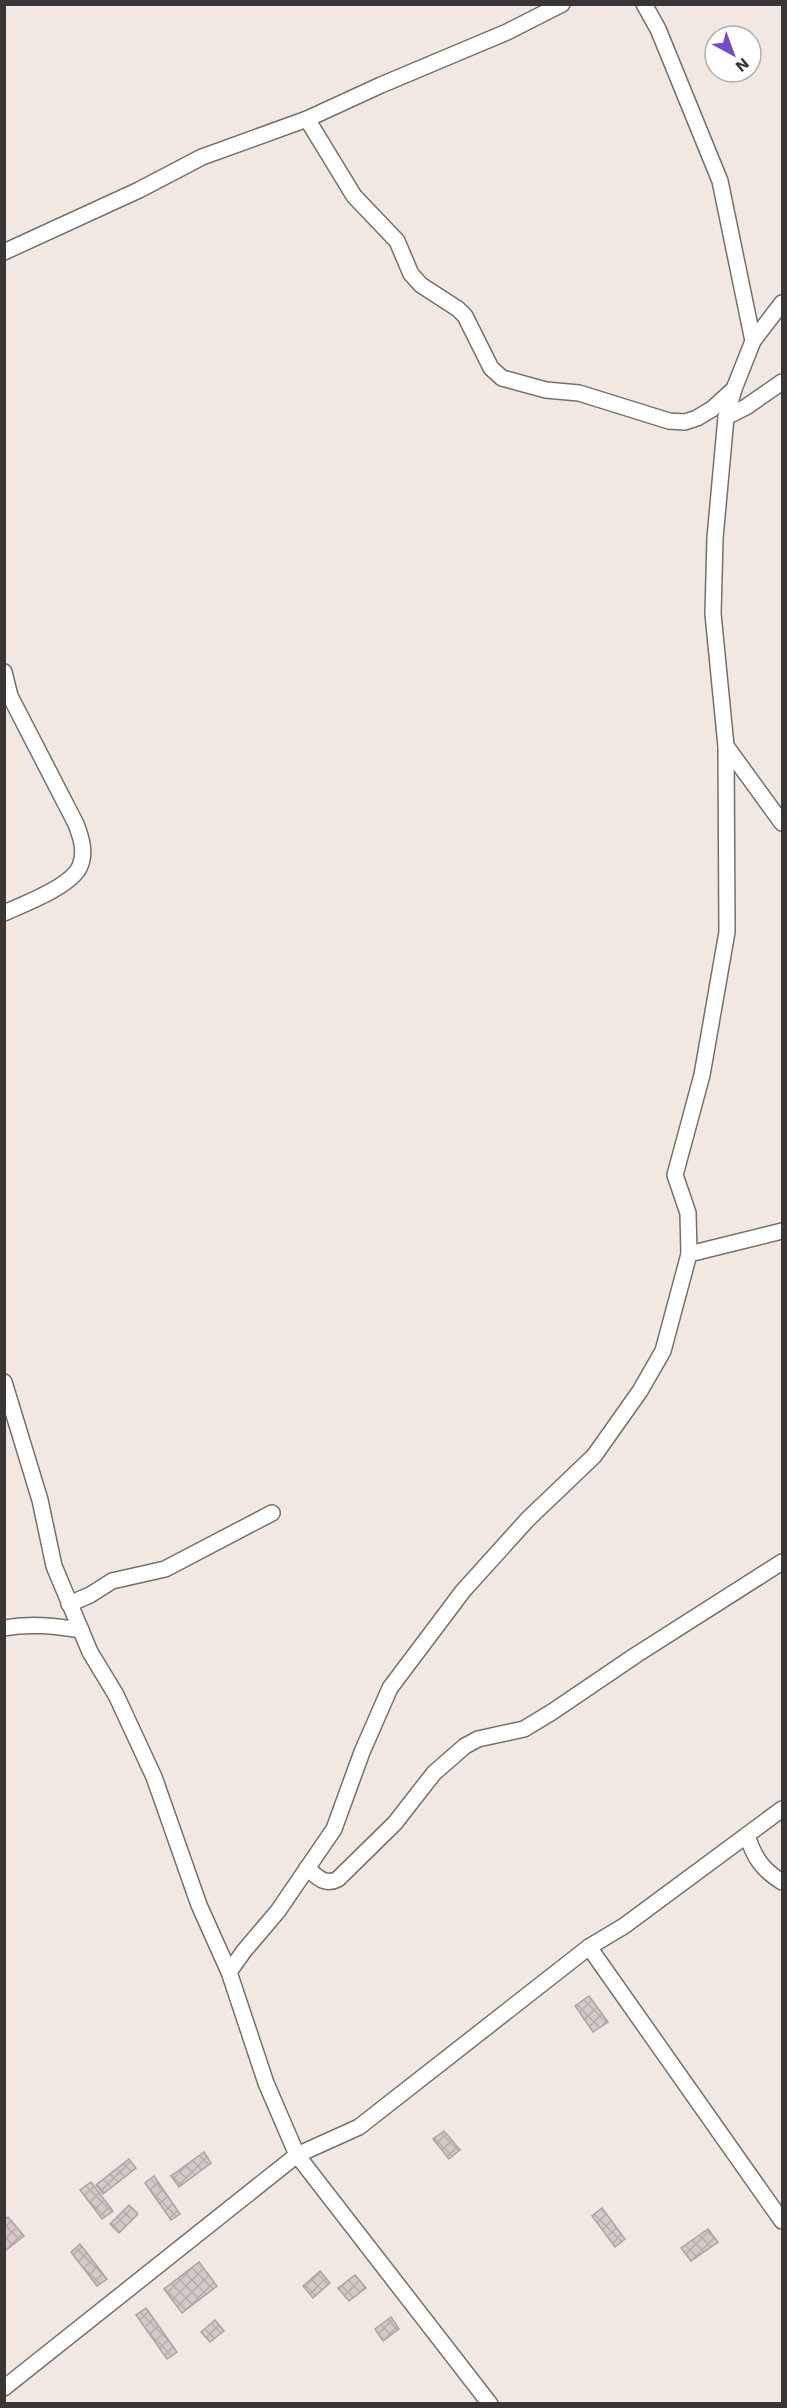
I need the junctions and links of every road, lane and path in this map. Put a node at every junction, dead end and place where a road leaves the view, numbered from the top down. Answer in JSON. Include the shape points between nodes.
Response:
{"nodes":[{"id":1,"x":562,"y":4,"type":"edge"},
{"id":2,"x":644,"y":4,"type":"edge"},
{"id":3,"x":307,"y":119,"type":"junction"},
{"id":4,"x":4,"y":252,"type":"edge"},
{"id":5,"x":783,"y":303,"type":"edge"},
{"id":6,"x":753,"y":340,"type":"junction"},
{"id":7,"x":783,"y":382,"type":"edge"},
{"id":8,"x":734,"y":389,"type":"junction"},
{"id":9,"x":726,"y":417,"type":"junction"},
{"id":10,"x":4,"y":672,"type":"edge"},
{"id":11,"x":726,"y":746,"type":"junction"},
{"id":12,"x":783,"y":823,"type":"edge"},
{"id":13,"x":4,"y":913,"type":"edge"},
{"id":14,"x":783,"y":1231,"type":"edge"},
{"id":15,"x":689,"y":1254,"type":"junction"},
{"id":16,"x":4,"y":1382,"type":"edge"},
{"id":17,"x":272,"y":1513,"type":"dead end"},
{"id":18,"x":783,"y":1562,"type":"edge"},
{"id":19,"x":69,"y":1604,"type":"junction"},
{"id":20,"x":4,"y":1628,"type":"edge"},
{"id":21,"x":81,"y":1630,"type":"junction"},
{"id":22,"x":783,"y":1809,"type":"edge"},
{"id":23,"x":747,"y":1835,"type":"junction"},
{"id":24,"x":307,"y":1868,"type":"junction"},
{"id":25,"x":783,"y":1882,"type":"edge"},
{"id":26,"x":590,"y":1947,"type":"junction"},
{"id":27,"x":229,"y":1972,"type":"junction"},
{"id":28,"x":297,"y":2155,"type":"junction"},
{"id":29,"x":783,"y":2221,"type":"edge"},
{"id":30,"x":4,"y":2388,"type":"edge"},
{"id":31,"x":490,"y":2403,"type":"edge"}],
"edges":[{"from":1,"to":3,"type":"street"},
{"from":2,"to":6,"type":"street","via":[[658,29],[720,181]]},
{"from":3,"to":4,"type":"street","via":[[202,157]]},
{"from":3,"to":8,"type":"street","via":[[354,196],[397,241],[411,274],[465,316],[491,368],[502,378],[546,390],[579,393],[669,421],[685,422],[712,409]]},
{"from":5,"to":6,"type":"street"},
{"from":6,"to":8,"type":"street"},
{"from":7,"to":9,"type":"street"},
{"from":8,"to":9,"type":"street"},
{"from":9,"to":11,"type":"street","via":[[715,538],[713,614]]},
{"from":10,"to":13,"type":"street","via":[[10,696],[83,843],[81,866],[76,873],[55,889]]},
{"from":11,"to":12,"type":"street"},
{"from":11,"to":15,"type":"street","via":[[727,932],[702,1075],[675,1175],[688,1213]]},
{"from":14,"to":15,"type":"street"},
{"from":15,"to":24,"type":"street","via":[[663,1351],[640,1391],[594,1456],[528,1519],[463,1592],[390,1688],[334,1828]]},
{"from":16,"to":19,"type":"street","via":[[40,1500],[54,1566]]},
{"from":17,"to":19,"type":"street","via":[[165,1569],[112,1581]]},
{"from":18,"to":24,"type":"street","via":[[543,1718],[517,1731],[478,1739],[465,1746],[434,1773],[395,1823],[338,1880],[325,1882]]},
{"from":19,"to":21,"type":"street"},
{"from":20,"to":21,"type":"street","via":[[44,1625]]},
{"from":21,"to":27,"type":"street","via":[[154,1776],[199,1905]]},
{"from":22,"to":23,"type":"street"},
{"from":23,"to":25,"type":"street","via":[[758,1863]]},
{"from":23,"to":26,"type":"street"},
{"from":24,"to":27,"type":"street"},
{"from":26,"to":28,"type":"street","via":[[359,2127]]},
{"from":26,"to":29,"type":"street"},
{"from":27,"to":28,"type":"street","via":[[266,2083]]},
{"from":28,"to":30,"type":"street"},
{"from":28,"to":31,"type":"street"}]}
